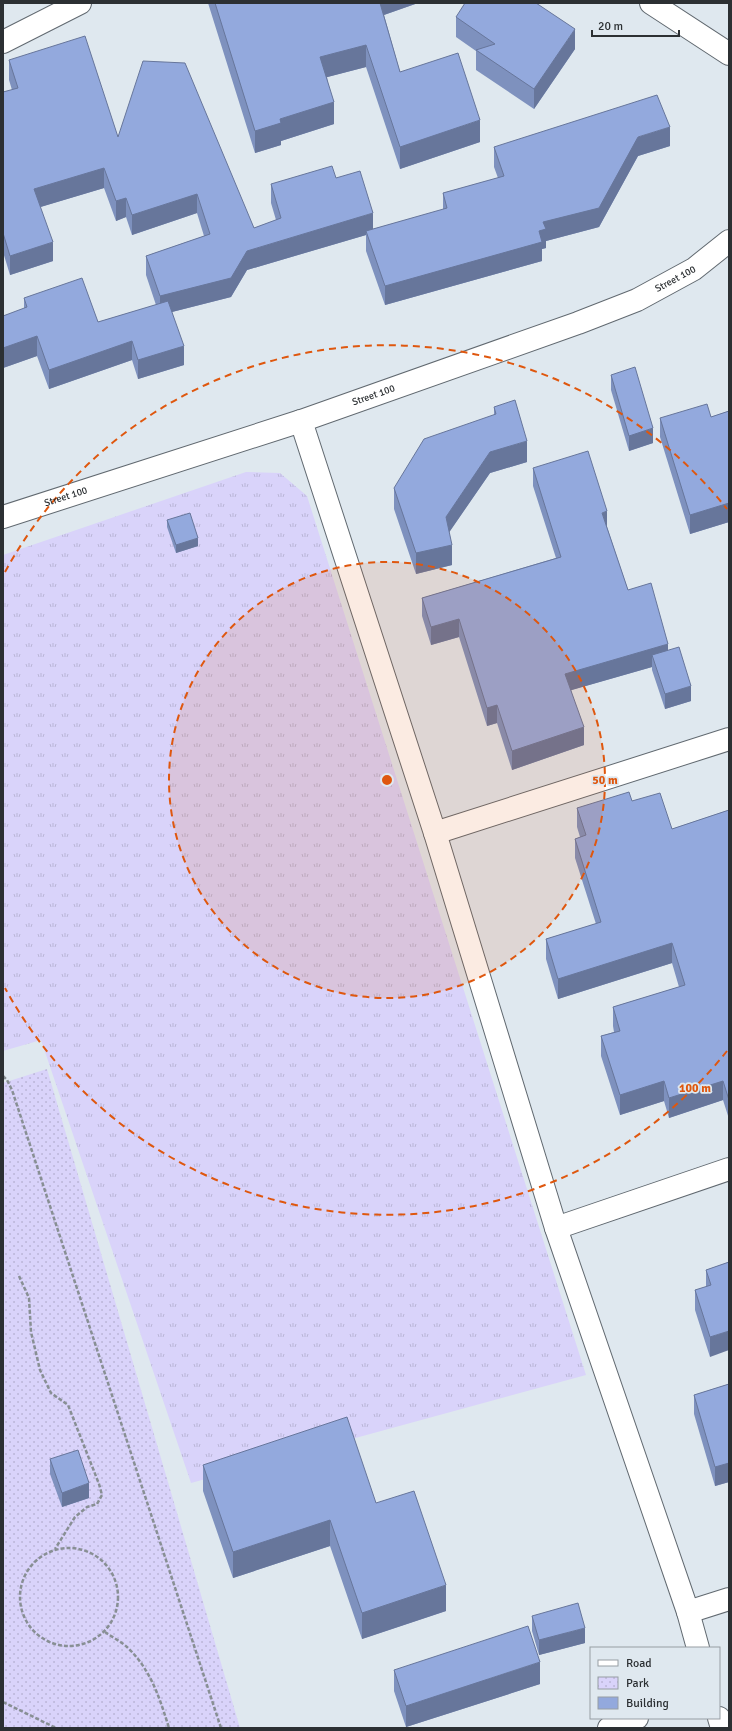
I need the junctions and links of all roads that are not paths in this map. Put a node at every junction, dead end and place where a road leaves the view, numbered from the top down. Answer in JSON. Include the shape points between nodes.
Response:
{"nodes":[{"id":1,"x":80,"y":3,"type":"edge"},
{"id":2,"x":651,"y":3,"type":"edge"},
{"id":3,"x":3,"y":42,"type":"edge"},
{"id":4,"x":729,"y":54,"type":"edge"},
{"id":5,"x":729,"y":241,"type":"edge"},
{"id":6,"x":301,"y":422,"type":"junction"},
{"id":7,"x":3,"y":517,"type":"edge"},
{"id":8,"x":729,"y":739,"type":"edge"},
{"id":9,"x":434,"y":832,"type":"junction"},
{"id":10,"x":729,"y":1169,"type":"edge"},
{"id":11,"x":556,"y":1228,"type":"junction"},
{"id":12,"x":729,"y":1599,"type":"edge"},
{"id":13,"x":688,"y":1612,"type":"junction"},
{"id":14,"x":698,"y":1647,"type":"edge"},
{"id":15,"x":634,"y":1719,"type":"edge"},
{"id":16,"x":610,"y":1728,"type":"edge"}],
"edges":[{"from":1,"to":3,"type":"street"},
{"from":2,"to":4,"type":"street"},
{"from":5,"to":6,"type":"street","name":"Street 100","via":[[694,268],[637,300]]},
{"from":6,"to":7,"type":"street","name":"Street 100"},
{"from":6,"to":9,"type":"street"},
{"from":8,"to":9,"type":"street"},
{"from":9,"to":11,"type":"street"},
{"from":10,"to":11,"type":"street"},
{"from":11,"to":13,"type":"street"},
{"from":12,"to":13,"type":"street"},
{"from":13,"to":14,"type":"street"},
{"from":15,"to":16,"type":"street"}]}
